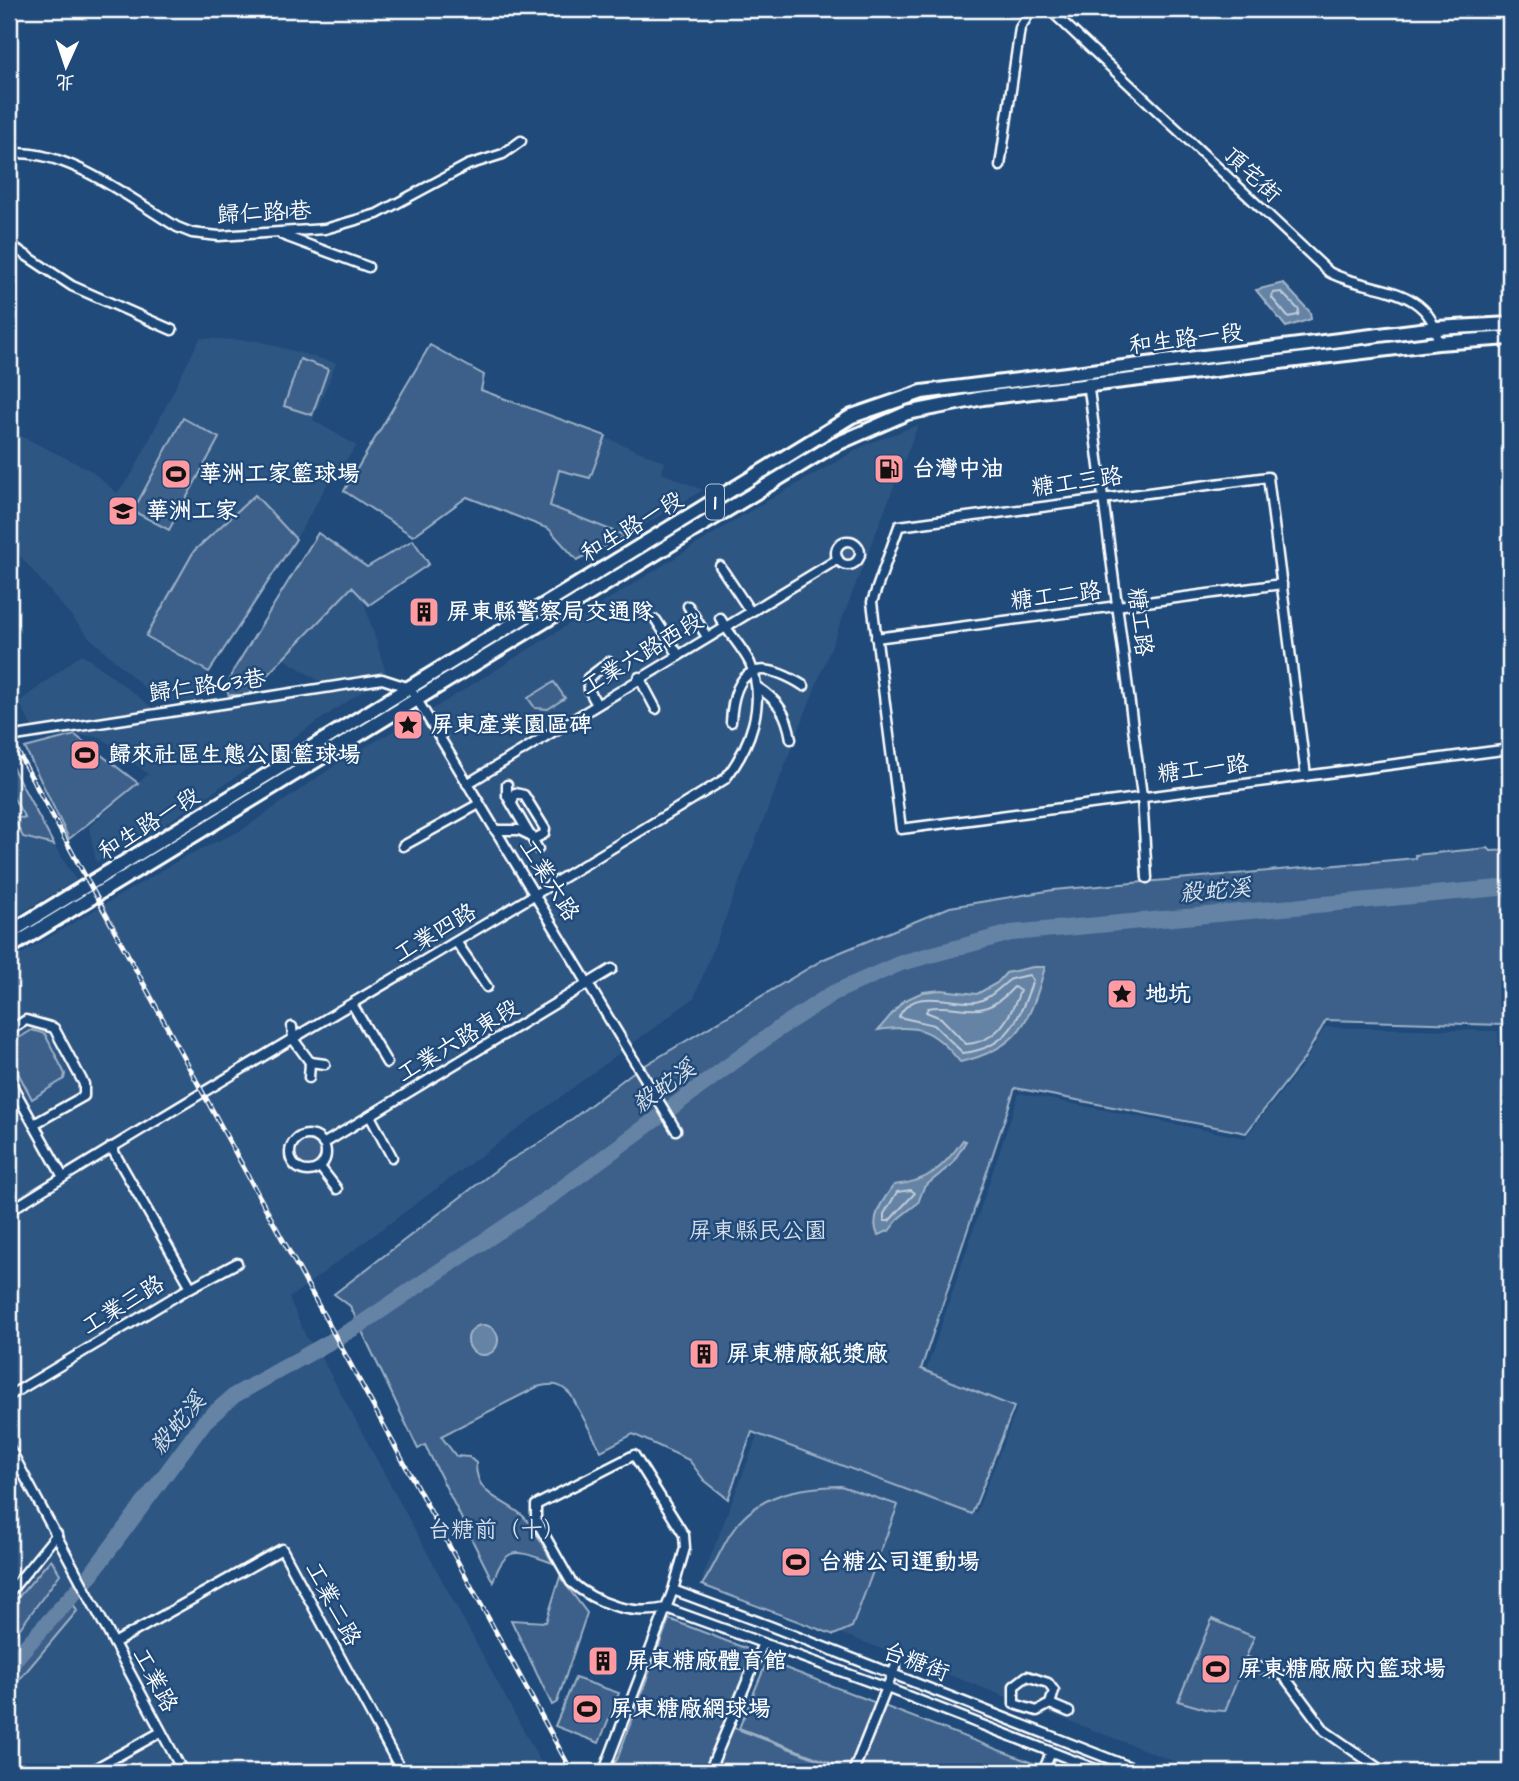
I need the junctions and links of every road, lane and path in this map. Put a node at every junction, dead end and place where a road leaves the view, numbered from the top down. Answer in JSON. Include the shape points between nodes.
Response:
{"nodes":[{"id":1,"x":1039,"y":9,"type":"edge"},
{"id":2,"x":1049,"y":9,"type":"edge"},
{"id":3,"x":521,"y":141,"type":"dead end"},
{"id":4,"x":9,"y":153,"type":"edge"},
{"id":5,"x":1000,"y":166,"type":"dead end"},
{"id":6,"x":277,"y":234,"type":"junction"},
{"id":7,"x":9,"y":244,"type":"edge"},
{"id":8,"x":368,"y":267,"type":"dead end"},
{"id":9,"x":1510,"y":324,"type":"edge"},
{"id":10,"x":1436,"y":328,"type":"junction"},
{"id":11,"x":172,"y":330,"type":"dead end"},
{"id":12,"x":1510,"y":338,"type":"edge"},
{"id":13,"x":1438,"y":342,"type":"junction"},
{"id":14,"x":1263,"y":357,"type":"junction"},
{"id":15,"x":1087,"y":379,"type":"junction"},
{"id":16,"x":1104,"y":497,"type":"junction"},
{"id":17,"x":838,"y":559,"type":"dead end"},
{"id":18,"x":720,"y":566,"type":"dead end"},
{"id":19,"x":1282,"y":584,"type":"junction"},
{"id":20,"x":688,"y":606,"type":"dead end"},
{"id":21,"x":1119,"y":608,"type":"junction"},
{"id":22,"x":750,"y":611,"type":"junction"},
{"id":23,"x":656,"y":620,"type":"dead end"},
{"id":24,"x":722,"y":622,"type":"junction"},
{"id":25,"x":707,"y":637,"type":"junction"},
{"id":26,"x":876,"y":638,"type":"junction"},
{"id":27,"x":678,"y":654,"type":"junction"},
{"id":28,"x":608,"y":662,"type":"dead end"},
{"id":29,"x":752,"y":670,"type":"junction"},
{"id":30,"x":639,"y":677,"type":"junction"},
{"id":31,"x":804,"y":686,"type":"dead end"},
{"id":32,"x":757,"y":687,"type":"junction"},
{"id":33,"x":414,"y":694,"type":"junction"},
{"id":34,"x":596,"y":703,"type":"junction"},
{"id":35,"x":656,"y":709,"type":"dead end"},
{"id":36,"x":732,"y":722,"type":"dead end"},
{"id":37,"x":9,"y":737,"type":"edge"},
{"id":38,"x":791,"y":739,"type":"dead end"},
{"id":39,"x":1510,"y":749,"type":"edge"},
{"id":40,"x":1306,"y":776,"type":"junction"},
{"id":41,"x":467,"y":784,"type":"junction"},
{"id":42,"x":507,"y":785,"type":"dead end"},
{"id":43,"x":1142,"y":796,"type":"junction"},
{"id":44,"x":512,"y":803,"type":"junction"},
{"id":45,"x":479,"y":804,"type":"junction"},
{"id":46,"x":901,"y":829,"type":"joint"},
{"id":47,"x":495,"y":830,"type":"junction"},
{"id":48,"x":531,"y":836,"type":"junction"},
{"id":49,"x":403,"y":846,"type":"dead end"},
{"id":50,"x":538,"y":849,"type":"dead end"},
{"id":51,"x":1147,"y":878,"type":"dead end"},
{"id":52,"x":536,"y":896,"type":"junction"},
{"id":53,"x":9,"y":933,"type":"edge"},
{"id":54,"x":457,"y":943,"type":"junction"},
{"id":55,"x":9,"y":948,"type":"edge"},
{"id":56,"x":612,"y":969,"type":"dead end"},
{"id":57,"x":590,"y":984,"type":"junction"},
{"id":58,"x":487,"y":987,"type":"dead end"},
{"id":59,"x":352,"y":1004,"type":"junction"},
{"id":60,"x":292,"y":1027,"type":"dead end"},
{"id":61,"x":9,"y":1031,"type":"edge"},
{"id":62,"x":293,"y":1039,"type":"junction"},
{"id":63,"x":310,"y":1062,"type":"junction"},
{"id":64,"x":387,"y":1063,"type":"dead end"},
{"id":65,"x":325,"y":1064,"type":"dead end"},
{"id":66,"x":309,"y":1078,"type":"dead end"},
{"id":67,"x":9,"y":1080,"type":"edge"},
{"id":68,"x":370,"y":1116,"type":"junction"},
{"id":69,"x":34,"y":1124,"type":"junction"},
{"id":70,"x":676,"y":1130,"type":"dead end"},
{"id":71,"x":323,"y":1144,"type":"junction"},
{"id":72,"x":111,"y":1147,"type":"junction"},
{"id":73,"x":392,"y":1157,"type":"dead end"},
{"id":74,"x":320,"y":1167,"type":"junction"},
{"id":75,"x":63,"y":1177,"type":"junction"},
{"id":76,"x":337,"y":1189,"type":"dead end"},
{"id":77,"x":9,"y":1211,"type":"edge"},
{"id":78,"x":237,"y":1263,"type":"dead end"},
{"id":79,"x":190,"y":1288,"type":"junction"},
{"id":80,"x":9,"y":1396,"type":"edge"},
{"id":81,"x":9,"y":1447,"type":"edge"},
{"id":82,"x":57,"y":1534,"type":"junction"},
{"id":83,"x":673,"y":1590,"type":"junction"},
{"id":84,"x":9,"y":1593,"type":"edge"},
{"id":85,"x":666,"y":1608,"type":"junction"},
{"id":86,"x":114,"y":1643,"type":"junction"},
{"id":87,"x":763,"y":1643,"type":"junction"},
{"id":88,"x":1248,"y":1663,"type":"dead end"},
{"id":89,"x":894,"y":1669,"type":"junction"},
{"id":90,"x":887,"y":1688,"type":"junction"},
{"id":91,"x":1050,"y":1704,"type":"junction"},
{"id":92,"x":1069,"y":1712,"type":"dead end"},
{"id":93,"x":161,"y":1732,"type":"junction"},
{"id":94,"x":1051,"y":1752,"type":"junction"},
{"id":95,"x":89,"y":1772,"type":"edge"},
{"id":96,"x":183,"y":1772,"type":"edge"},
{"id":97,"x":402,"y":1772,"type":"edge"},
{"id":98,"x":607,"y":1772,"type":"edge"},
{"id":99,"x":709,"y":1772,"type":"edge"},
{"id":100,"x":853,"y":1772,"type":"edge"},
{"id":101,"x":1043,"y":1772,"type":"edge"},
{"id":102,"x":1103,"y":1772,"type":"edge"},
{"id":103,"x":1143,"y":1772,"type":"edge"},
{"id":104,"x":1384,"y":1772,"type":"edge"}],
"edges":[{"from":1,"to":5,"type":"street","via":[[1028,14],[1020,28]]},
{"from":2,"to":10,"type":"street","name":"頂宅街","via":[[1329,272],[1340,279],[1393,289]]},
{"from":3,"to":6,"type":"street","name":"歸仁路1巷","via":[[377,214],[325,229]]},
{"from":4,"to":6,"type":"street","name":"歸仁路1巷","via":[[51,158],[84,171],[192,233]]},
{"from":6,"to":8,"type":"street"},
{"from":7,"to":11,"type":"street","via":[[72,286]]},
{"from":9,"to":10,"type":"main road","name":"和生路一段","number":"1"},
{"from":10,"to":13,"type":"street"},
{"from":10,"to":14,"type":"main road","name":"和生路一段","number":"1"},
{"from":12,"to":13,"type":"main road","name":"和生路一段","number":"1"},
{"from":13,"to":14,"type":"main road","name":"和生路一段","number":"1"},
{"from":14,"to":15,"type":"main road","name":"和生路一段","number":"1"},
{"from":15,"to":16,"type":"street","name":"糖工路"},
{"from":15,"to":33,"type":"main road","name":"和生路一段","number":"1","via":[[907,413],[832,446]]},
{"from":15,"to":33,"type":"main road","name":"和生路一段","number":"1","via":[[922,392],[852,416]]},
{"from":16,"to":19,"type":"street","name":"糖工三路","via":[[1268,477]]},
{"from":16,"to":21,"type":"street","name":"糖工路"},
{"from":16,"to":26,"type":"street","name":"糖工三路","via":[[898,526],[872,602]]},
{"from":17,"to":22,"type":"street","name":"工業六路西段"},
{"from":18,"to":22,"type":"street"},
{"from":19,"to":21,"type":"street","name":"糖工二路"},
{"from":19,"to":40,"type":"street","name":"糖工三路"},
{"from":20,"to":25,"type":"street"},
{"from":21,"to":26,"type":"street","name":"糖工二路"},
{"from":21,"to":43,"type":"street","name":"糖工路"},
{"from":22,"to":24,"type":"street","name":"工業六路西段"},
{"from":23,"to":27,"type":"street"},
{"from":24,"to":25,"type":"street","name":"工業六路西段"},
{"from":24,"to":29,"type":"street","name":"工業四路"},
{"from":25,"to":27,"type":"street","name":"工業六路西段"},
{"from":26,"to":46,"type":"street","name":"糖工三路"},
{"from":27,"to":30,"type":"street","name":"工業六路西段"},
{"from":28,"to":34,"type":"street","via":[[589,678]]},
{"from":29,"to":31,"type":"street","via":[[767,669]]},
{"from":29,"to":32,"type":"street","name":"工業四路"},
{"from":29,"to":36,"type":"street","via":[[735,691]]},
{"from":30,"to":34,"type":"street","name":"工業六路西段"},
{"from":30,"to":35,"type":"street"},
{"from":32,"to":38,"type":"street","via":[[781,708]]},
{"from":32,"to":52,"type":"street","name":"工業四路","via":[[755,720],[744,756],[726,779]]},
{"from":33,"to":37,"type":"street","name":"歸仁路63巷","via":[[382,679]]},
{"from":33,"to":41,"type":"street","name":"工業六路"},
{"from":33,"to":53,"type":"main road","name":"和生路一段","number":"1"},
{"from":33,"to":55,"type":"main road","name":"和生路一段","number":"1"},
{"from":34,"to":41,"type":"street","name":"工業六路西段"},
{"from":39,"to":40,"type":"street","name":"糖工一路"},
{"from":40,"to":43,"type":"street","name":"糖工一路"},
{"from":41,"to":45,"type":"street","name":"工業六路"},
{"from":42,"to":44,"type":"street"},
{"from":43,"to":46,"type":"street","name":"糖工一路"},
{"from":43,"to":51,"type":"street","name":"糖工路"},
{"from":44,"to":48,"type":"street"},
{"from":44,"to":48,"type":"street","via":[[514,794],[522,793],[545,829],[541,836]]},
{"from":45,"to":47,"type":"street","name":"工業六路"},
{"from":45,"to":49,"type":"street"},
{"from":47,"to":48,"type":"street","via":[[519,830]]},
{"from":47,"to":52,"type":"street","name":"工業六路"},
{"from":48,"to":50,"type":"street"},
{"from":52,"to":54,"type":"street","name":"工業四路"},
{"from":52,"to":57,"type":"street","name":"工業六路"},
{"from":54,"to":58,"type":"street"},
{"from":54,"to":59,"type":"street","name":"工業四路"},
{"from":56,"to":57,"type":"street","name":"工業六路東段"},
{"from":57,"to":68,"type":"street","name":"工業六路東段"},
{"from":57,"to":70,"type":"street","name":"工業六路"},
{"from":59,"to":62,"type":"street","name":"工業四路"},
{"from":59,"to":64,"type":"street"},
{"from":60,"to":62,"type":"street"},
{"from":61,"to":69,"type":"street","via":[[26,1020],[54,1028],[84,1084],[84,1096]]},
{"from":62,"to":63,"type":"street"},
{"from":62,"to":72,"type":"street","name":"工業四路"},
{"from":63,"to":65,"type":"street"},
{"from":63,"to":66,"type":"street"},
{"from":67,"to":69,"type":"street"},
{"from":68,"to":71,"type":"street","name":"工業六路東段"},
{"from":68,"to":73,"type":"street"},
{"from":69,"to":75,"type":"street"},
{"from":71,"to":74,"type":"street","via":[[326,1156]]},
{"from":71,"to":74,"type":"street","via":[[304,1135],[289,1153],[298,1168]]},
{"from":72,"to":75,"type":"street","name":"工業四路"},
{"from":72,"to":79,"type":"street","name":"工業三路"},
{"from":74,"to":76,"type":"street"},
{"from":75,"to":77,"type":"street","name":"工業四路"},
{"from":78,"to":79,"type":"street"},
{"from":79,"to":80,"type":"street","name":"工業三路"},
{"from":81,"to":82,"type":"street"},
{"from":82,"to":84,"type":"street"},
{"from":82,"to":86,"type":"street","name":"工業路"},
{"from":83,"to":85,"type":"street"},
{"from":83,"to":85,"type":"street","via":[[685,1548],[684,1535],[634,1455],[536,1506],[536,1520],[580,1590],[638,1611]]},
{"from":83,"to":89,"type":"street","name":"台糖街"},
{"from":85,"to":87,"type":"street","name":"台糖街"},
{"from":85,"to":98,"type":"street"},
{"from":86,"to":93,"type":"street","name":"工業路"},
{"from":86,"to":97,"type":"street","name":"工業二路","via":[[282,1549]]},
{"from":87,"to":90,"type":"street","name":"台糖街"},
{"from":87,"to":99,"type":"street"},
{"from":88,"to":104,"type":"street","via":[[1284,1676],[1325,1731]]},
{"from":89,"to":90,"type":"street"},
{"from":89,"to":103,"type":"street","name":"台糖街"},
{"from":90,"to":94,"type":"street","name":"台糖街"},
{"from":90,"to":100,"type":"street"},
{"from":91,"to":91,"type":"street","via":[[1054,1691],[1048,1683],[1027,1676],[1014,1686],[1014,1704],[1037,1712]]},
{"from":91,"to":92,"type":"street"},
{"from":93,"to":95,"type":"street"},
{"from":93,"to":96,"type":"street","name":"工業路"},
{"from":94,"to":101,"type":"street"},
{"from":94,"to":102,"type":"street","name":"台糖街"}]}
